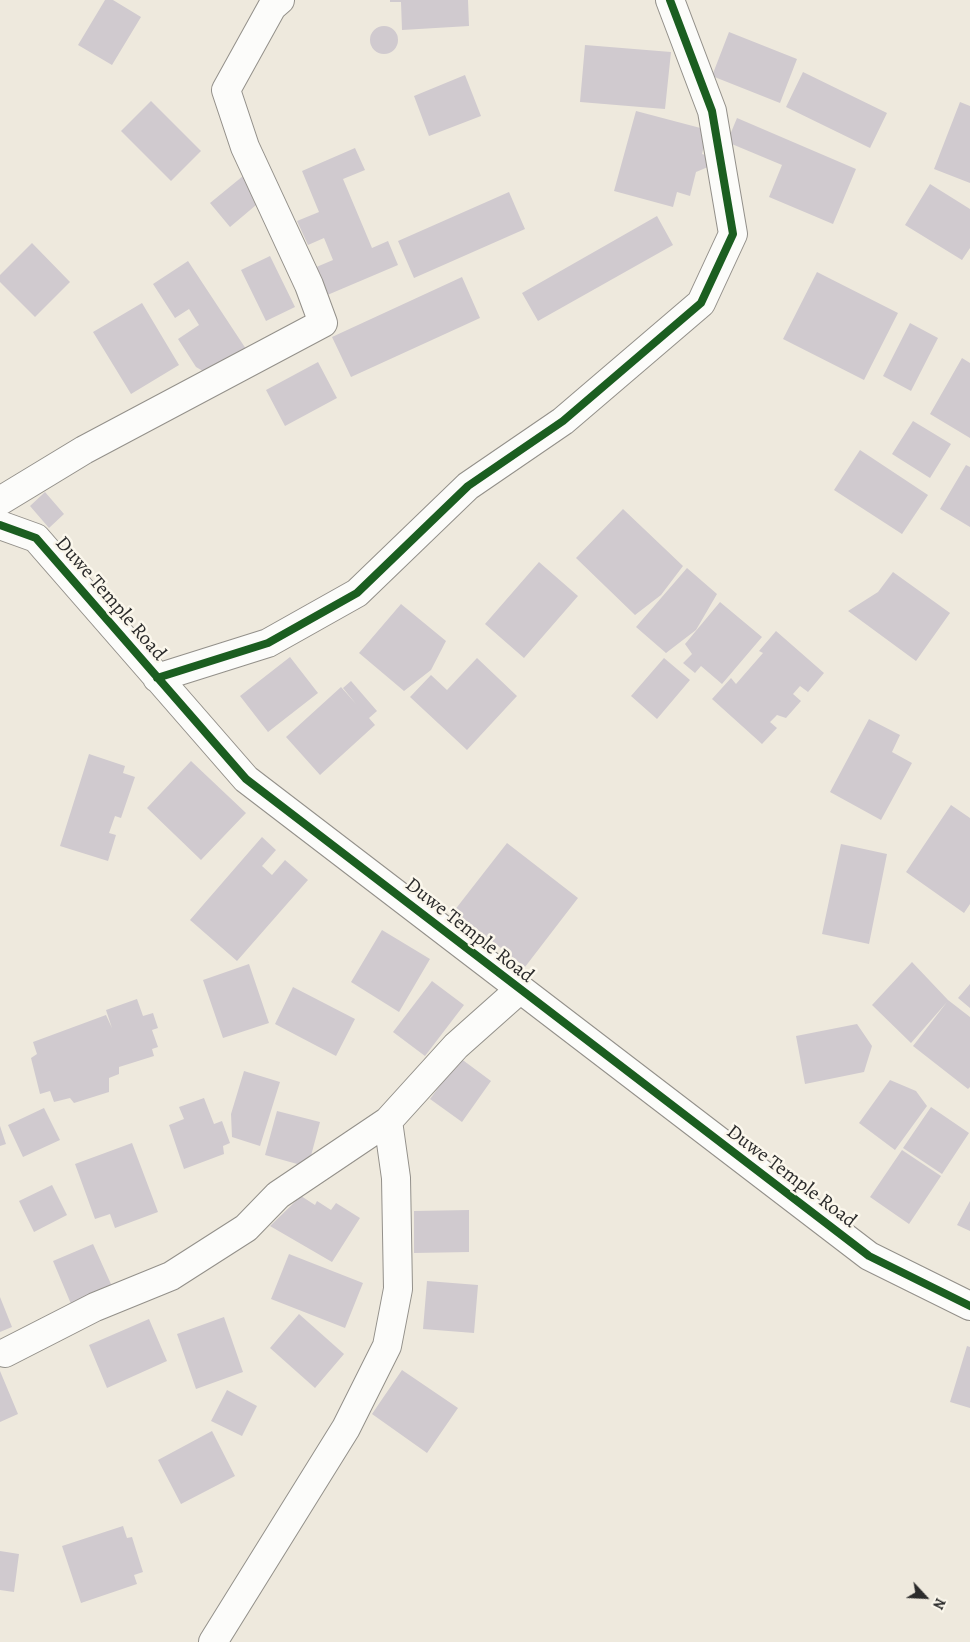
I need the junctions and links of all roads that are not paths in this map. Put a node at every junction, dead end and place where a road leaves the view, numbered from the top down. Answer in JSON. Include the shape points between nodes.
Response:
{"nodes":[{"id":1,"x":280,"y":0,"type":"edge"},
{"id":2,"x":670,"y":0,"type":"edge"},
{"id":3,"x":0,"y":501,"type":"edge"},
{"id":4,"x":0,"y":525,"type":"edge"},
{"id":5,"x":157,"y":678,"type":"junction"},
{"id":6,"x":519,"y":990,"type":"junction"},
{"id":7,"x":388,"y":1122,"type":"junction"},
{"id":8,"x":970,"y":1306,"type":"edge"},
{"id":9,"x":5,"y":1353,"type":"dead end"},
{"id":10,"x":213,"y":1642,"type":"edge"}],
"edges":[{"from":1,"to":3,"type":"street","via":[[272,7],[226,90],[244,148],[309,285],[323,323],[84,450]]},
{"from":2,"to":5,"type":"street","via":[[712,111],[733,234],[701,303],[563,421],[468,486],[357,593],[268,643]]},
{"from":4,"to":5,"type":"street","name":"Duwe Temple Road","via":[[36,538]]},
{"from":5,"to":6,"type":"street","name":"Duwe Temple Road","via":[[246,779]]},
{"from":6,"to":7,"type":"street","via":[[456,1046]]},
{"from":6,"to":8,"type":"street","name":"Duwe Temple Road","via":[[869,1256]]},
{"from":7,"to":9,"type":"street","via":[[278,1195],[246,1228],[171,1276],[95,1307]]},
{"from":7,"to":10,"type":"street","via":[[396,1178],[398,1289],[387,1346],[346,1428]]}]}
